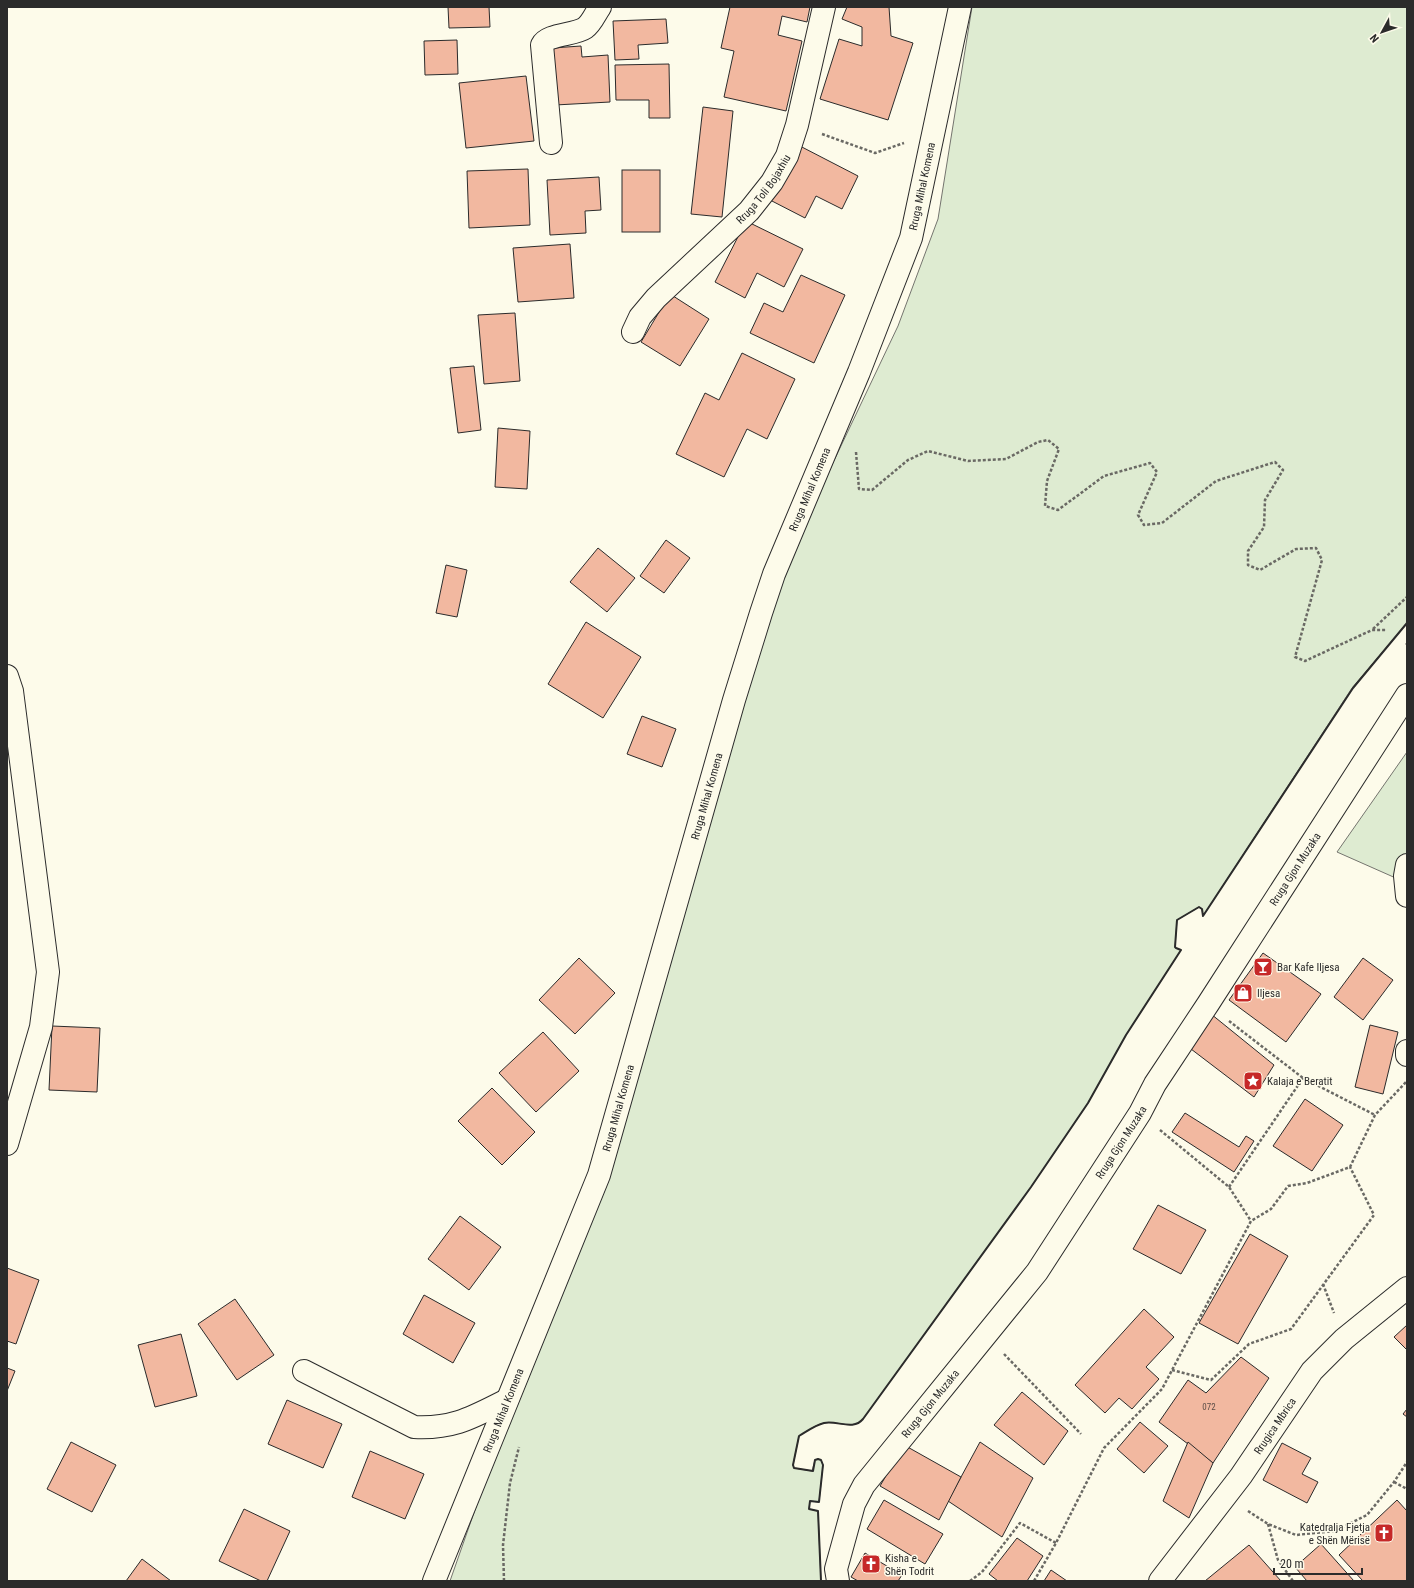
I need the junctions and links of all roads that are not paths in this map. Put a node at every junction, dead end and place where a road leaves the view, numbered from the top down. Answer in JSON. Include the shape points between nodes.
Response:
{"nodes":[{"id":1,"x":600,"y":7,"type":"edge"},
{"id":2,"x":824,"y":7,"type":"edge"},
{"id":3,"x":960,"y":7,"type":"edge"},
{"id":4,"x":551,"y":143,"type":"dead end"},
{"id":5,"x":633,"y":332,"type":"dead end"},
{"id":6,"x":7,"y":676,"type":"edge"},
{"id":7,"x":1407,"y":695,"type":"edge"},
{"id":8,"x":1407,"y":866,"type":"edge"},
{"id":9,"x":1407,"y":896,"type":"edge"},
{"id":10,"x":1407,"y":1051,"type":"edge"},
{"id":11,"x":1407,"y":1055,"type":"edge"},
{"id":12,"x":7,"y":1144,"type":"edge"},
{"id":13,"x":1407,"y":1288,"type":"edge"},
{"id":14,"x":304,"y":1371,"type":"dead end"},
{"id":15,"x":507,"y":1400,"type":"junction"},
{"id":16,"x":434,"y":1581,"type":"edge"},
{"id":17,"x":838,"y":1581,"type":"edge"},
{"id":18,"x":1160,"y":1581,"type":"edge"}],
"edges":[{"from":1,"to":4,"type":"street","via":[[586,27],[575,33],[548,39],[542,45]]},
{"from":2,"to":5,"type":"street","name":"Rruga Toli Bojaxhiu","via":[[797,125],[787,156],[772,182],[749,210],[656,298],[640,317]]},
{"from":3,"to":15,"type":"street","name":"Rruga Mihal Komena","via":[[911,238],[772,581],[734,700],[599,1175]]},
{"from":6,"to":12,"type":"street","via":[[12,691],[48,972],[41,1027]]},
{"from":7,"to":17,"type":"street","name":"Rruga Gjon Muzaka","via":[[1155,1084],[1140,1113],[1037,1272],[864,1485],[854,1504],[836,1569]]},
{"from":8,"to":9,"type":"street"},
{"from":10,"to":11,"type":"street"},
{"from":13,"to":18,"type":"street","name":"Rrugica Mbrica","via":[[1344,1339],[1312,1371],[1241,1476]]},
{"from":14,"to":15,"type":"street","via":[[414,1427],[447,1426],[465,1421]]},
{"from":15,"to":16,"type":"street","name":"Rruga Mihal Komena"}]}
